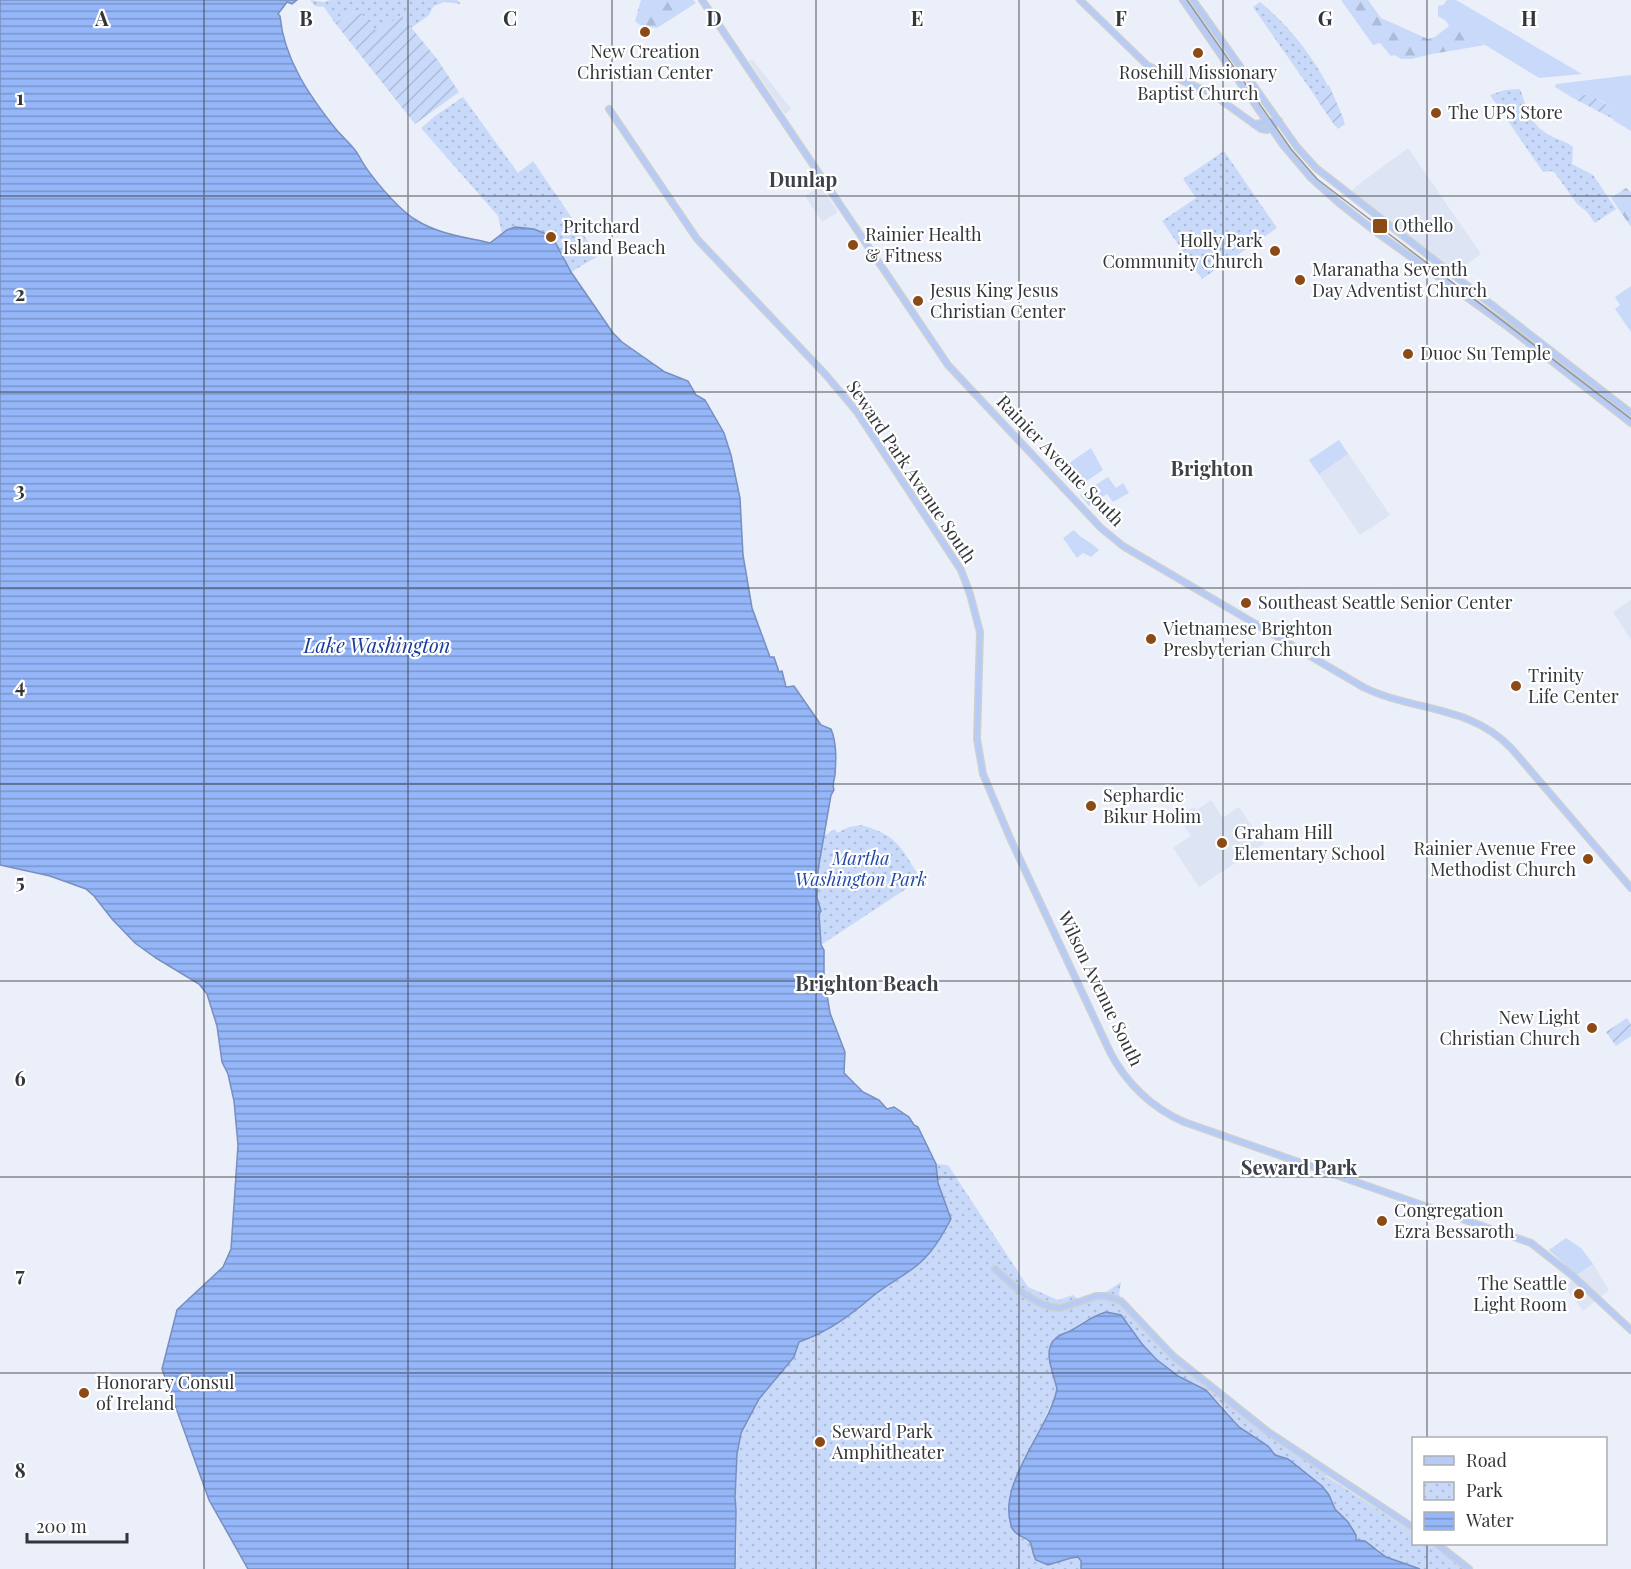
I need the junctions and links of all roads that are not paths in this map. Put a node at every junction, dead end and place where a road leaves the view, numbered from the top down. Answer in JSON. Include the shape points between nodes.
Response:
{"nodes":[{"id":1,"x":702,"y":0,"type":"edge"},
{"id":2,"x":1080,"y":0,"type":"edge"},
{"id":3,"x":1183,"y":0,"type":"edge"},
{"id":4,"x":1193,"y":0,"type":"edge"},
{"id":5,"x":609,"y":109,"type":"dead end"},
{"id":6,"x":1279,"y":121,"type":"junction"},
{"id":7,"x":1267,"y":122,"type":"junction"},
{"id":8,"x":1254,"y":124,"type":"junction"},
{"id":9,"x":1271,"y":127,"type":"junction"},
{"id":10,"x":1631,"y":413,"type":"edge"},
{"id":11,"x":1631,"y":423,"type":"edge"},
{"id":12,"x":1031,"y":883,"type":"joint"},
{"id":13,"x":1631,"y":888,"type":"edge"},
{"id":14,"x":995,"y":1269,"type":"dead end"},
{"id":15,"x":1631,"y":1330,"type":"edge"},
{"id":16,"x":1412,"y":1527,"type":"edge"},
{"id":17,"x":1438,"y":1545,"type":"edge"},
{"id":18,"x":1469,"y":1569,"type":"edge"}],
"edges":[{"from":1,"to":13,"type":"main road","name":"Rainier Avenue South","via":[[944,359],[1101,528],[1123,546],[1362,687],[1461,716],[1490,729],[1512,749]]},
{"from":2,"to":8,"type":"main road","via":[[1148,66],[1201,87]]},
{"from":3,"to":7,"type":"main road"},
{"from":4,"to":6,"type":"main road"},
{"from":5,"to":12,"type":"main road","name":"Seward Park Avenue South","via":[[697,239],[848,400],[961,570],[980,632],[980,764]]},
{"from":6,"to":7,"type":"main road"},
{"from":6,"to":9,"type":"main road"},
{"from":6,"to":10,"type":"main road","via":[[1305,158],[1332,182]]},
{"from":7,"to":8,"type":"main road"},
{"from":7,"to":9,"type":"main road"},
{"from":8,"to":9,"type":"main road","via":[[1264,130]]},
{"from":9,"to":11,"type":"main road","via":[[1300,167],[1339,203]]},
{"from":12,"to":15,"type":"main road","name":"Wilson Avenue South","via":[[1113,1057],[1130,1082],[1157,1107],[1207,1131],[1531,1243]]},
{"from":14,"to":16,"type":"main road","via":[[1031,1297],[1055,1308],[1096,1296],[1121,1301],[1173,1356],[1267,1431]]},
{"from":17,"to":18,"type":"main road"}]}
